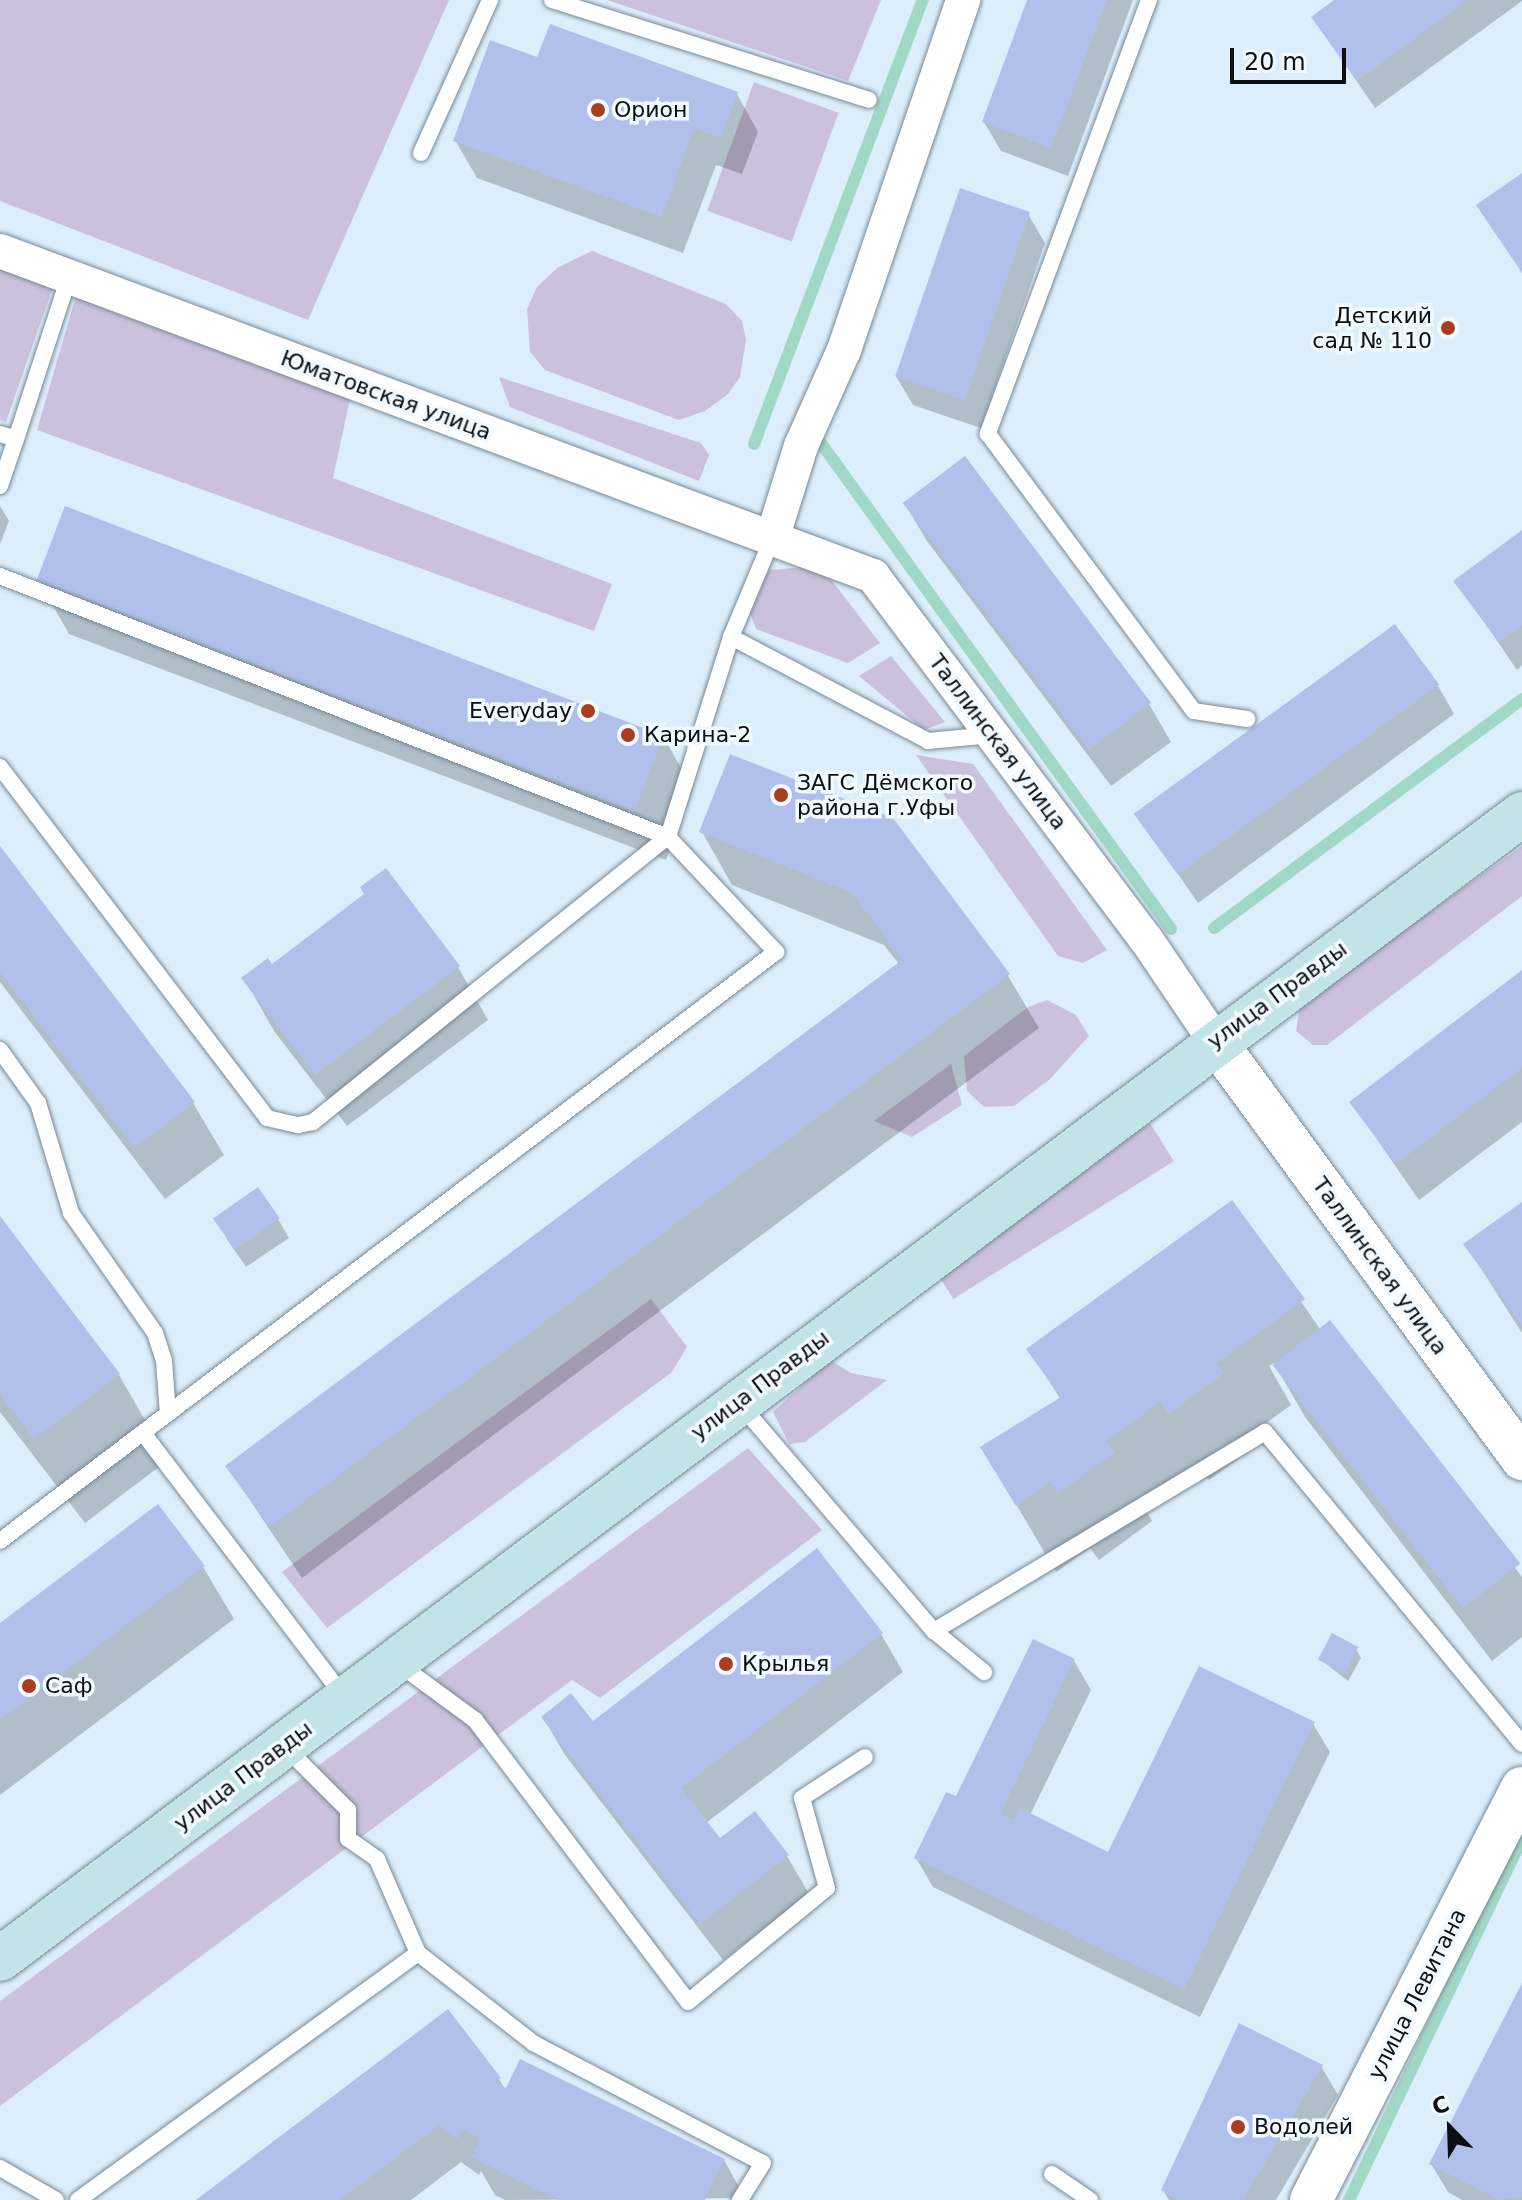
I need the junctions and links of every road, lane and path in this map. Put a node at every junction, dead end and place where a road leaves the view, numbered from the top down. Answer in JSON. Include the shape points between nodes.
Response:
{"nodes":[{"id":1,"x":490,"y":0,"type":"edge"},
{"id":2,"x":552,"y":0,"type":"edge"},
{"id":3,"x":963,"y":0,"type":"edge"},
{"id":4,"x":1149,"y":0,"type":"edge"},
{"id":5,"x":869,"y":100,"type":"dead end"},
{"id":6,"x":421,"y":153,"type":"dead end"},
{"id":7,"x":0,"y":251,"type":"edge"},
{"id":8,"x":69,"y":277,"type":"junction"},
{"id":9,"x":8,"y":437,"type":"edge"},
{"id":10,"x":0,"y":486,"type":"edge"},
{"id":11,"x":772,"y":539,"type":"junction"},
{"id":12,"x":0,"y":576,"type":"edge"},
{"id":13,"x":731,"y":637,"type":"junction"},
{"id":14,"x":1247,"y":719,"type":"dead end"},
{"id":15,"x":993,"y":735,"type":"junction"},
{"id":16,"x":0,"y":767,"type":"edge"},
{"id":17,"x":1522,"y":814,"type":"edge"},
{"id":18,"x":668,"y":837,"type":"junction"},
{"id":19,"x":1215,"y":1041,"type":"junction"},
{"id":20,"x":0,"y":1050,"type":"edge"},
{"id":21,"x":737,"y":1402,"type":"junction"},
{"id":22,"x":168,"y":1414,"type":"junction"},
{"id":23,"x":143,"y":1433,"type":"junction"},
{"id":24,"x":1522,"y":1459,"type":"edge"},
{"id":25,"x":0,"y":1517,"type":"edge"},
{"id":26,"x":6,"y":1537,"type":"edge"},
{"id":27,"x":934,"y":1631,"type":"junction"},
{"id":28,"x":394,"y":1661,"type":"junction"},
{"id":29,"x":984,"y":1672,"type":"dead end"},
{"id":30,"x":345,"y":1698,"type":"junction"},
{"id":31,"x":1522,"y":1744,"type":"edge"},
{"id":32,"x":283,"y":1745,"type":"junction"},
{"id":33,"x":865,"y":1757,"type":"dead end"},
{"id":34,"x":1522,"y":1788,"type":"edge"},
{"id":35,"x":418,"y":1953,"type":"junction"},
{"id":36,"x":0,"y":1959,"type":"edge"},
{"id":37,"x":0,"y":2168,"type":"edge"},
{"id":38,"x":1052,"y":2174,"type":"dead end"},
{"id":39,"x":56,"y":2200,"type":"edge"},
{"id":40,"x":78,"y":2200,"type":"edge"},
{"id":41,"x":740,"y":2200,"type":"edge"},
{"id":42,"x":1090,"y":2200,"type":"edge"},
{"id":43,"x":1311,"y":2200,"type":"edge"}],
"edges":[{"from":1,"to":6,"type":"lane"},
{"from":2,"to":5,"type":"lane"},
{"from":3,"to":11,"type":"street","via":[[844,350],[801,446]]},
{"from":4,"to":14,"type":"lane","via":[[988,434],[1194,711]]},
{"from":7,"to":8,"type":"street","name":"Юматовская улица"},
{"from":8,"to":9,"type":"lane"},
{"from":8,"to":11,"type":"street","name":"Юматовская улица"},
{"from":9,"to":10,"type":"lane"},
{"from":11,"to":13,"type":"lane"},
{"from":11,"to":15,"type":"street","name":"Таллинская улица","via":[[873,576]]},
{"from":12,"to":18,"type":"lane"},
{"from":13,"to":15,"type":"lane","via":[[928,741]]},
{"from":13,"to":18,"type":"lane"},
{"from":15,"to":19,"type":"street","name":"Таллинская улица"},
{"from":16,"to":18,"type":"lane","via":[[267,1118],[280,1124],[313,1122],[331,1110]]},
{"from":17,"to":19,"type":"main road","name":"улица Правды"},
{"from":18,"to":22,"type":"lane","via":[[776,952]]},
{"from":19,"to":21,"type":"main road","name":"улица Правды"},
{"from":19,"to":24,"type":"street","name":"Таллинская улица"},
{"from":20,"to":22,"type":"lane","via":[[38,1103],[71,1213],[155,1333],[164,1361]]},
{"from":21,"to":27,"type":"lane"},
{"from":21,"to":28,"type":"main road","name":"улица Правды"},
{"from":22,"to":23,"type":"lane"},
{"from":23,"to":26,"type":"lane"},
{"from":23,"to":30,"type":"lane"},
{"from":25,"to":26,"type":"lane"},
{"from":27,"to":29,"type":"lane"},
{"from":27,"to":31,"type":"lane","via":[[1265,1432]]},
{"from":28,"to":30,"type":"main road","name":"улица Правды"},
{"from":28,"to":33,"type":"lane","via":[[475,1720],[688,2002],[827,1888],[802,1798]]},
{"from":30,"to":32,"type":"main road","name":"улица Правды"},
{"from":32,"to":35,"type":"lane","via":[[348,1810],[348,1839],[377,1859]]},
{"from":32,"to":36,"type":"main road","name":"улица Правды"},
{"from":34,"to":43,"type":"street","name":"улица Левитана"},
{"from":35,"to":40,"type":"lane"},
{"from":35,"to":41,"type":"lane","via":[[533,2043],[763,2163]]},
{"from":37,"to":39,"type":"lane"},
{"from":38,"to":42,"type":"lane"}]}
